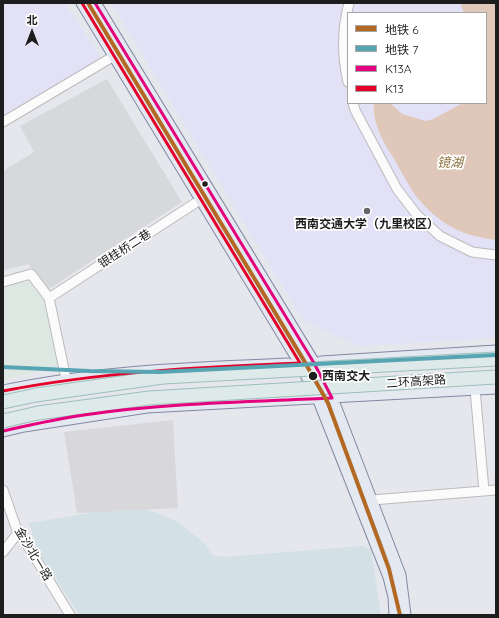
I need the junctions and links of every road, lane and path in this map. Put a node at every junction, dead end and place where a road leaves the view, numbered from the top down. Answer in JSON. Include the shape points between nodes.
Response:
{"nodes":[{"id":1,"x":82,"y":3,"type":"edge"},
{"id":2,"x":95,"y":3,"type":"edge"},
{"id":3,"x":347,"y":13,"type":"edge"},
{"id":4,"x":114,"y":56,"type":"junction"},
{"id":5,"x":347,"y":78,"type":"edge"},
{"id":6,"x":353,"y":104,"type":"edge"},
{"id":7,"x":3,"y":122,"type":"edge"},
{"id":8,"x":200,"y":200,"type":"junction"},
{"id":9,"x":496,"y":255,"type":"edge"},
{"id":10,"x":3,"y":282,"type":"edge"},
{"id":11,"x":49,"y":298,"type":"junction"},
{"id":12,"x":496,"y":351,"type":"edge"},
{"id":13,"x":496,"y":359,"type":"edge"},
{"id":14,"x":314,"y":362,"type":"junction"},
{"id":15,"x":300,"y":363,"type":"junction"},
{"id":16,"x":496,"y":377,"type":"edge"},
{"id":17,"x":66,"y":379,"type":"junction"},
{"id":18,"x":496,"y":388,"type":"edge"},
{"id":19,"x":476,"y":389,"type":"junction"},
{"id":20,"x":3,"y":391,"type":"edge"},
{"id":21,"x":318,"y":398,"type":"junction"},
{"id":22,"x":332,"y":398,"type":"junction"},
{"id":23,"x":3,"y":402,"type":"edge"},
{"id":24,"x":3,"y":421,"type":"edge"},
{"id":25,"x":3,"y":431,"type":"edge"},
{"id":26,"x":3,"y":490,"type":"edge"},
{"id":27,"x":496,"y":490,"type":"edge"},
{"id":28,"x":484,"y":491,"type":"junction"},
{"id":29,"x":372,"y":500,"type":"junction"},
{"id":30,"x":18,"y":532,"type":"junction"},
{"id":31,"x":3,"y":552,"type":"edge"},
{"id":32,"x":70,"y":615,"type":"edge"},
{"id":33,"x":395,"y":615,"type":"edge"},
{"id":34,"x":405,"y":615,"type":"edge"}],
"edges":[{"from":1,"to":4,"type":"main road"},
{"from":2,"to":14,"type":"main road"},
{"from":3,"to":5,"type":"street","via":[[344,29],[344,66]]},
{"from":4,"to":7,"type":"street"},
{"from":4,"to":8,"type":"main road"},
{"from":6,"to":9,"type":"street","via":[[397,189],[417,215],[440,236],[472,252]]},
{"from":8,"to":11,"type":"street","name":"银桂桥二巷"},
{"from":8,"to":15,"type":"main road"},
{"from":10,"to":11,"type":"street","via":[[31,274]]},
{"from":11,"to":17,"type":"street"},
{"from":12,"to":14,"type":"main road"},
{"from":13,"to":23,"type":"highway","name":"二环高架路","bridge":true,"via":[[163,377]]},
{"from":14,"to":15,"type":"main road"},
{"from":14,"to":22,"type":"main road"},
{"from":15,"to":17,"type":"main road","via":[[166,369]]},
{"from":15,"to":21,"type":"main road"},
{"from":16,"to":24,"type":"highway","name":"二环高架路","bridge":true,"via":[[149,398],[38,413]]},
{"from":17,"to":20,"type":"main road"},
{"from":18,"to":19,"type":"main road"},
{"from":19,"to":22,"type":"main road"},
{"from":19,"to":28,"type":"street"},
{"from":21,"to":22,"type":"main road"},
{"from":21,"to":25,"type":"main road","via":[[147,407]]},
{"from":21,"to":33,"type":"main road","via":[[389,576]]},
{"from":22,"to":29,"type":"main road"},
{"from":26,"to":30,"type":"street","name":"金沙北一路"},
{"from":27,"to":28,"type":"street"},
{"from":28,"to":29,"type":"street"},
{"from":29,"to":34,"type":"main road","via":[[400,574]]},
{"from":30,"to":31,"type":"street"},
{"from":30,"to":32,"type":"street","name":"金沙北一路"}]}
